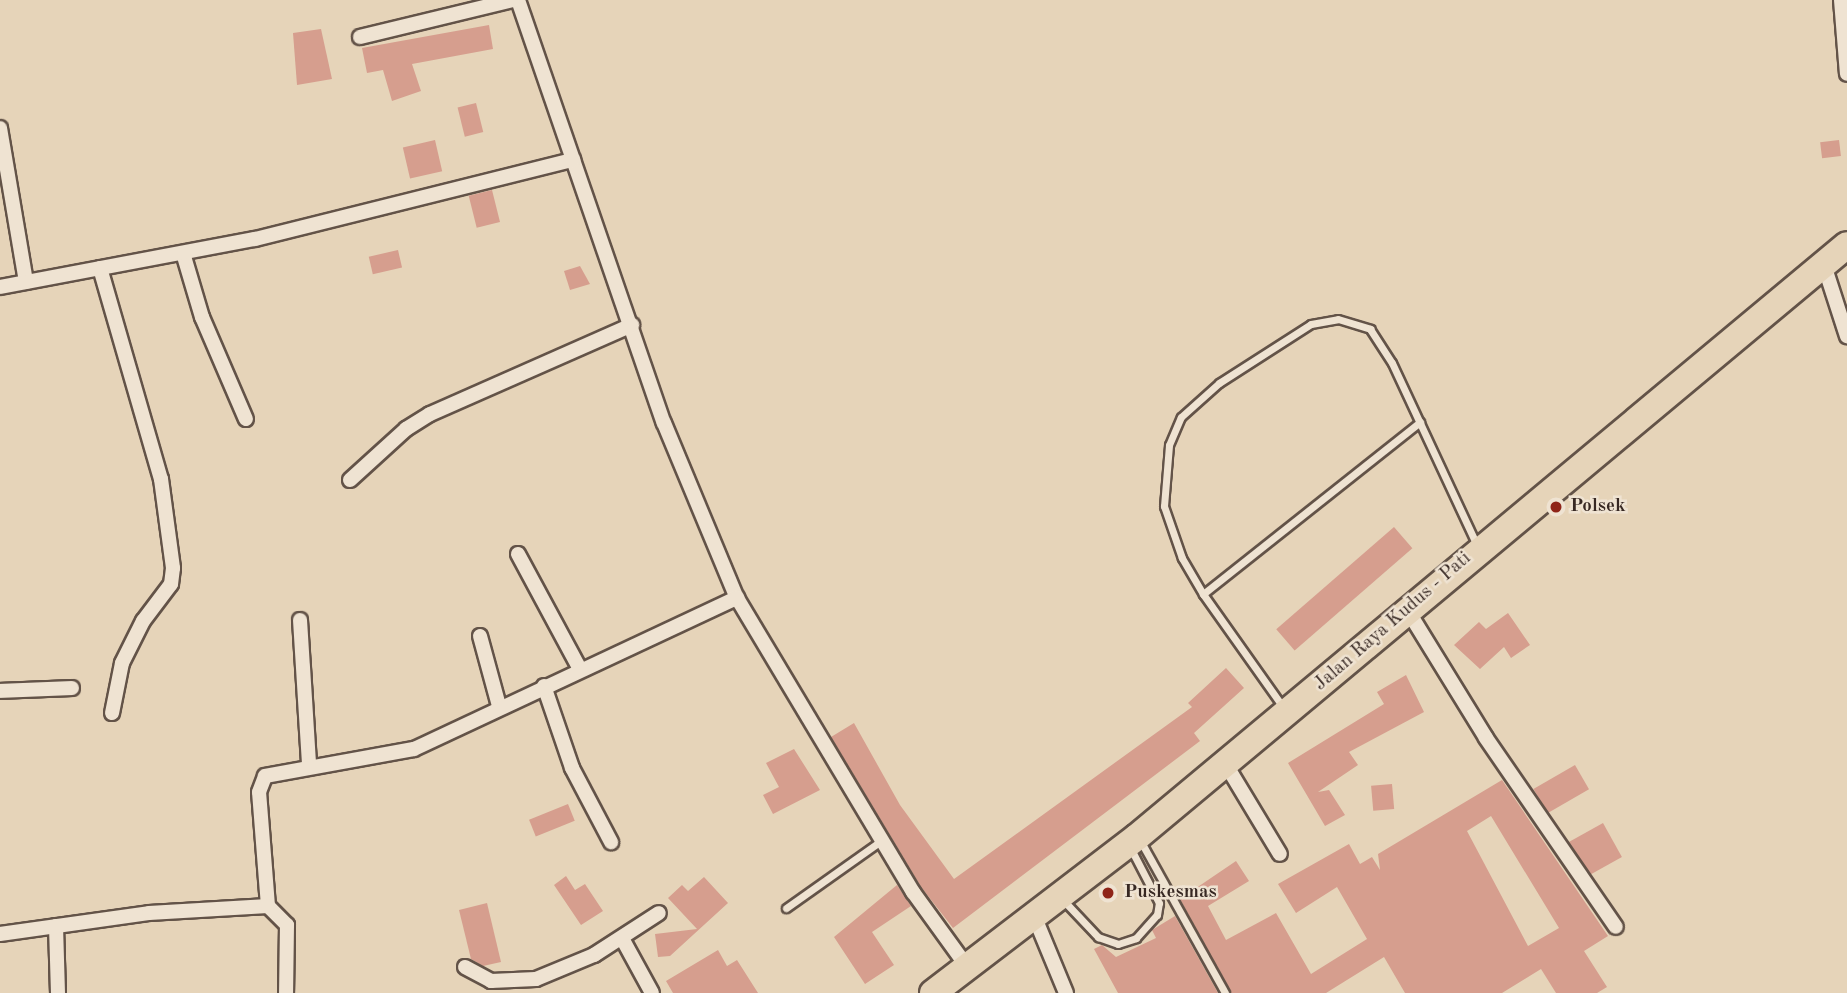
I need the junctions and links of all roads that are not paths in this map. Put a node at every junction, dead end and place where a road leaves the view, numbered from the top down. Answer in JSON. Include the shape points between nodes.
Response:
{"nodes":[{"id":1,"x":515,"y":0,"type":"edge"},
{"id":2,"x":1841,"y":0,"type":"edge"},
{"id":3,"x":360,"y":37,"type":"dead end"},
{"id":4,"x":1847,"y":74,"type":"edge"},
{"id":5,"x":0,"y":128,"type":"edge"},
{"id":6,"x":573,"y":160,"type":"junction"},
{"id":7,"x":1847,"y":245,"type":"edge"},
{"id":8,"x":183,"y":253,"type":"junction"},
{"id":9,"x":1824,"y":265,"type":"junction"},
{"id":10,"x":100,"y":268,"type":"junction"},
{"id":11,"x":26,"y":282,"type":"junction"},
{"id":12,"x":0,"y":287,"type":"edge"},
{"id":13,"x":632,"y":325,"type":"junction"},
{"id":14,"x":1847,"y":336,"type":"edge"},
{"id":15,"x":246,"y":418,"type":"dead end"},
{"id":16,"x":1420,"y":422,"type":"junction"},
{"id":17,"x":350,"y":480,"type":"dead end"},
{"id":18,"x":1479,"y":548,"type":"junction"},
{"id":19,"x":518,"y":554,"type":"dead end"},
{"id":20,"x":1203,"y":594,"type":"junction"},
{"id":21,"x":737,"y":598,"type":"junction"},
{"id":22,"x":1408,"y":611,"type":"junction"},
{"id":23,"x":300,"y":620,"type":"dead end"},
{"id":24,"x":480,"y":636,"type":"dead end"},
{"id":25,"x":580,"y":669,"type":"junction"},
{"id":26,"x":544,"y":686,"type":"junction"},
{"id":27,"x":72,"y":688,"type":"dead end"},
{"id":28,"x":0,"y":691,"type":"edge"},
{"id":29,"x":499,"y":706,"type":"junction"},
{"id":30,"x":1287,"y":712,"type":"junction"},
{"id":31,"x":112,"y":713,"type":"dead end"},
{"id":32,"x":1225,"y":763,"type":"junction"},
{"id":33,"x":309,"y":765,"type":"junction"},
{"id":34,"x":882,"y":840,"type":"junction"},
{"id":35,"x":1133,"y":840,"type":"junction"},
{"id":36,"x":611,"y":842,"type":"dead end"},
{"id":37,"x":1280,"y":854,"type":"dead end"},
{"id":38,"x":1061,"y":898,"type":"junction"},
{"id":39,"x":268,"y":906,"type":"junction"},
{"id":40,"x":786,"y":908,"type":"dead end"},
{"id":41,"x":659,"y":913,"type":"dead end"},
{"id":42,"x":1035,"y":918,"type":"junction"},
{"id":43,"x":55,"y":926,"type":"junction"},
{"id":44,"x":1616,"y":927,"type":"dead end"},
{"id":45,"x":0,"y":934,"type":"edge"},
{"id":46,"x":623,"y":940,"type":"junction"},
{"id":47,"x":465,"y":967,"type":"dead end"},
{"id":48,"x":968,"y":968,"type":"junction"},
{"id":49,"x":58,"y":993,"type":"edge"},
{"id":50,"x":286,"y":993,"type":"edge"},
{"id":51,"x":652,"y":993,"type":"edge"},
{"id":52,"x":933,"y":993,"type":"edge"},
{"id":53,"x":1066,"y":993,"type":"edge"},
{"id":54,"x":1225,"y":993,"type":"edge"}],
"edges":[{"from":1,"to":3,"type":"street"},
{"from":1,"to":6,"type":"street"},
{"from":2,"to":4,"type":"street"},
{"from":5,"to":11,"type":"street"},
{"from":6,"to":8,"type":"street","via":[[397,206]]},
{"from":6,"to":13,"type":"street"},
{"from":7,"to":9,"type":"highway","name":"Jalan Raya Kudus - Pati"},
{"from":8,"to":10,"type":"street"},
{"from":8,"to":15,"type":"street","via":[[202,317]]},
{"from":9,"to":14,"type":"street"},
{"from":9,"to":18,"type":"highway","name":"Jalan Raya Kudus - Pati"},
{"from":10,"to":11,"type":"street"},
{"from":10,"to":31,"type":"street","via":[[161,478],[173,568],[171,584],[143,621],[122,663]]},
{"from":11,"to":12,"type":"street"},
{"from":13,"to":17,"type":"street","via":[[430,414],[405,429]]},
{"from":13,"to":21,"type":"street","via":[[694,502]]},
{"from":16,"to":18,"type":"lane"},
{"from":16,"to":20,"type":"lane"},
{"from":16,"to":20,"type":"lane","via":[[1379,341],[1355,321],[1311,324],[1219,383],[1181,417],[1164,467],[1171,531]]},
{"from":18,"to":22,"type":"highway","name":"Jalan Raya Kudus - Pati"},
{"from":19,"to":25,"type":"street"},
{"from":20,"to":30,"type":"lane"},
{"from":21,"to":25,"type":"street"},
{"from":21,"to":34,"type":"street"},
{"from":22,"to":30,"type":"highway","name":"Jalan Raya Kudus - Pati"},
{"from":22,"to":44,"type":"street","via":[[1486,738]]},
{"from":23,"to":33,"type":"street"},
{"from":24,"to":29,"type":"street"},
{"from":25,"to":26,"type":"street"},
{"from":26,"to":29,"type":"street"},
{"from":26,"to":36,"type":"street","via":[[572,768]]},
{"from":27,"to":28,"type":"street"},
{"from":29,"to":33,"type":"street","via":[[388,757]]},
{"from":30,"to":32,"type":"highway","name":"Jalan Raya Kudus - Pati"},
{"from":32,"to":35,"type":"highway","name":"Jalan Raya Kudus - Pati"},
{"from":32,"to":37,"type":"street"},
{"from":33,"to":39,"type":"street","via":[[276,771],[261,783]]},
{"from":34,"to":40,"type":"lane"},
{"from":34,"to":48,"type":"street"},
{"from":35,"to":38,"type":"highway","name":"Jalan Raya Kudus - Pati"},
{"from":35,"to":38,"type":"lane","via":[[1159,904],[1157,915],[1136,938],[1118,944],[1098,937]]},
{"from":35,"to":54,"type":"lane"},
{"from":38,"to":42,"type":"highway","name":"Jalan Raya Kudus - Pati"},
{"from":39,"to":43,"type":"street","via":[[189,909]]},
{"from":39,"to":50,"type":"street","via":[[287,925]]},
{"from":41,"to":46,"type":"street"},
{"from":42,"to":48,"type":"highway","name":"Jalan Raya Kudus - Pati"},
{"from":42,"to":53,"type":"street"},
{"from":43,"to":45,"type":"street"},
{"from":43,"to":49,"type":"street"},
{"from":46,"to":47,"type":"street","via":[[536,979],[491,981]]},
{"from":46,"to":51,"type":"street"},
{"from":48,"to":52,"type":"highway","name":"Jalan Raya Kudus - Pati"}]}
